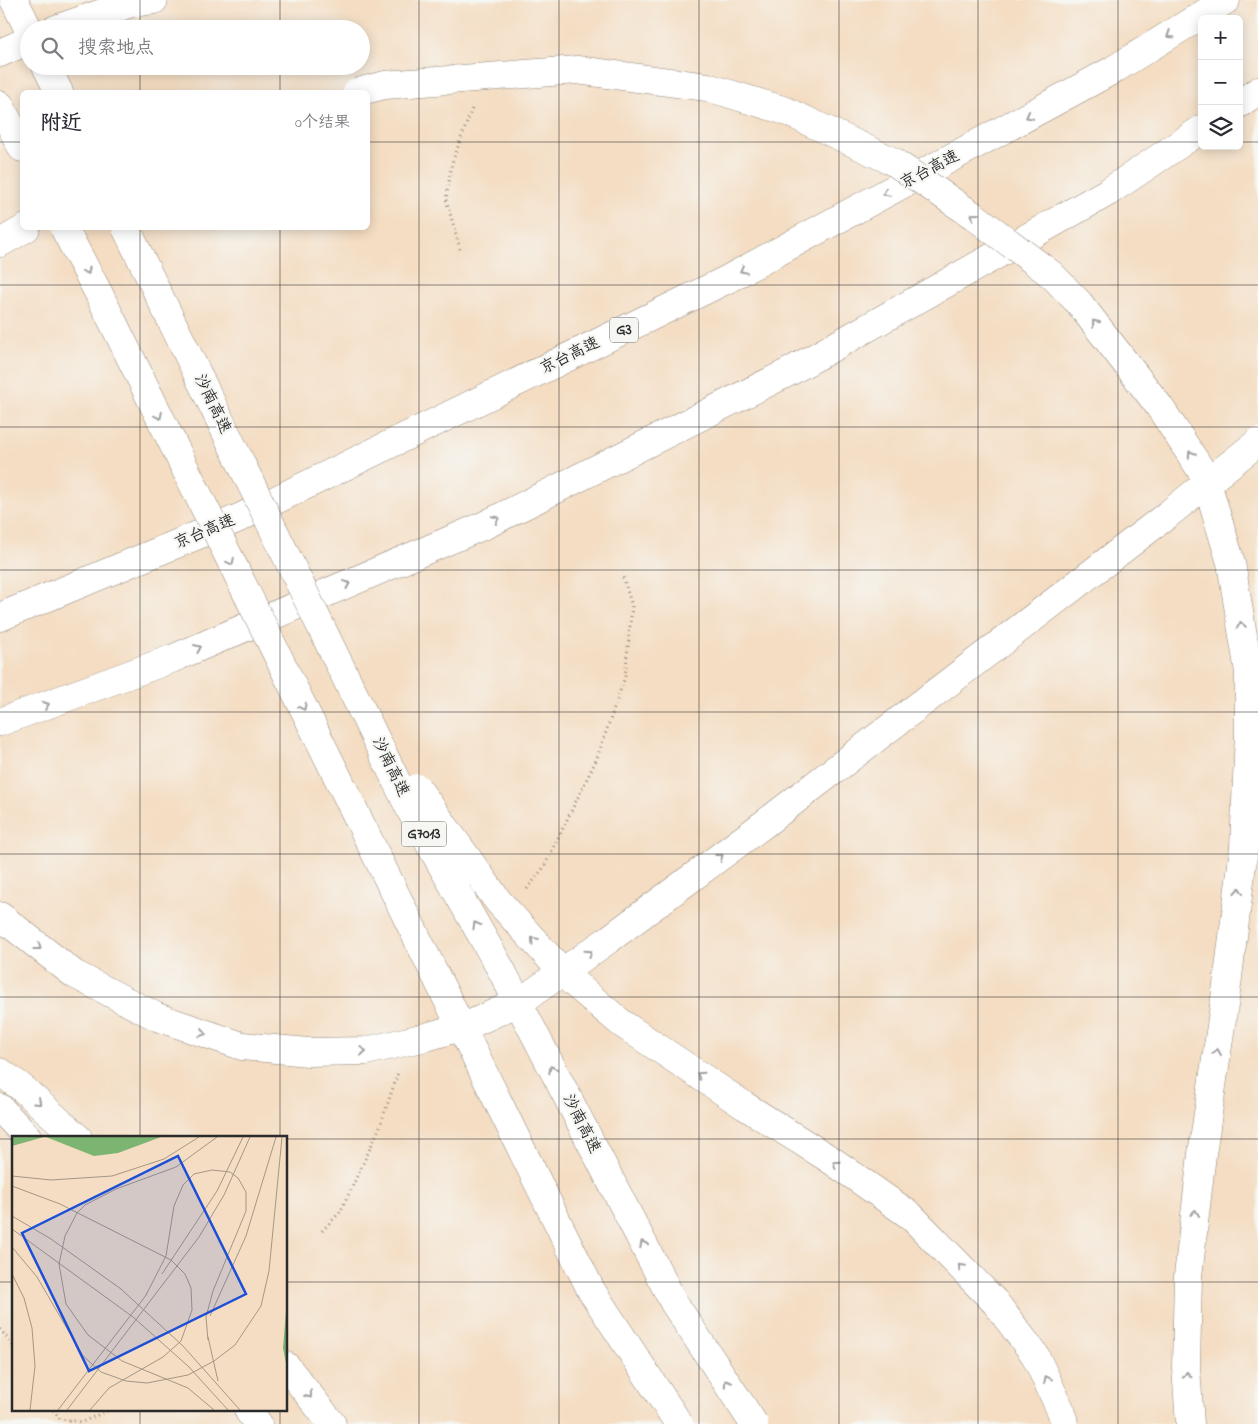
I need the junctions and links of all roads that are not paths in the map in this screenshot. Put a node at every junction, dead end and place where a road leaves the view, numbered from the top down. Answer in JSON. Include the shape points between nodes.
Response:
{"nodes":[{"id":1,"x":14,"y":0,"type":"edge"},
{"id":2,"x":154,"y":0,"type":"edge"},
{"id":3,"x":1226,"y":0,"type":"edge"},
{"id":4,"x":24,"y":20,"type":"edge"},
{"id":5,"x":82,"y":20,"type":"edge"},
{"id":6,"x":20,"y":44,"type":"edge"},
{"id":7,"x":0,"y":53,"type":"edge"},
{"id":8,"x":50,"y":75,"type":"edge"},
{"id":9,"x":58,"y":90,"type":"edge"},
{"id":10,"x":365,"y":90,"type":"edge"},
{"id":11,"x":1258,"y":91,"type":"edge"},
{"id":12,"x":1243,"y":101,"type":"edge"},
{"id":13,"x":0,"y":105,"type":"edge"},
{"id":14,"x":1198,"y":132,"type":"edge"},
{"id":15,"x":20,"y":144,"type":"edge"},
{"id":16,"x":23,"y":230,"type":"edge"},
{"id":17,"x":65,"y":230,"type":"edge"},
{"id":18,"x":127,"y":230,"type":"edge"},
{"id":19,"x":0,"y":243,"type":"edge"},
{"id":20,"x":1258,"y":442,"type":"edge"},
{"id":21,"x":0,"y":617,"type":"edge"},
{"id":22,"x":354,"y":692,"type":"junction"},
{"id":23,"x":0,"y":722,"type":"edge"},
{"id":24,"x":0,"y":916,"type":"edge"},
{"id":25,"x":0,"y":1072,"type":"edge"},
{"id":26,"x":0,"y":1108,"type":"edge"},
{"id":27,"x":26,"y":1136,"type":"edge"},
{"id":28,"x":76,"y":1136,"type":"edge"},
{"id":29,"x":288,"y":1369,"type":"edge"},
{"id":30,"x":249,"y":1412,"type":"edge"},
{"id":31,"x":258,"y":1424,"type":"edge"},
{"id":32,"x":332,"y":1424,"type":"edge"},
{"id":33,"x":679,"y":1424,"type":"edge"},
{"id":34,"x":754,"y":1424,"type":"edge"},
{"id":35,"x":1064,"y":1424,"type":"edge"},
{"id":36,"x":1190,"y":1424,"type":"edge"}],
"edges":[{"from":1,"to":4,"type":"highway"},
{"from":2,"to":5,"type":"highway","via":[[131,3]]},
{"from":3,"to":21,"type":"highway","name":"京台高速","number":"G3","one_way":true,"via":[[1113,70],[726,280],[239,518]]},
{"from":6,"to":7,"type":"highway"},
{"from":8,"to":9,"type":"highway"},
{"from":36,"to":10,"type":"highway","one_way":true,"bridge":true,"via":[[1186,1367],[1188,1276],[1244,848],[1249,733],[1249,672],[1232,563],[1205,476],[1159,406],[1079,303],[1052,275],[974,216],[894,162],[786,111],[707,87],[577,70],[386,85]]},
{"from":11,"to":12,"type":"highway"},
{"from":13,"to":15,"type":"highway"},
{"from":23,"to":14,"type":"highway","one_way":true,"via":[[174,658],[494,520],[789,372],[1108,192]]},
{"from":16,"to":19,"type":"highway"},
{"from":17,"to":33,"type":"highway","one_way":true,"bridge":true,"via":[[591,1290]]},
{"from":18,"to":22,"type":"highway","name":"沙南高速","number":"G7013","bridge":true},
{"from":24,"to":20,"type":"highway","one_way":true,"bridge":true,"via":[[74,974],[157,1017],[242,1046],[308,1052],[366,1051],[471,1024],[521,1001],[608,940],[764,824]]},
{"from":34,"to":22,"type":"highway","name":"沙南高速","number":"G7013","one_way":true,"bridge":true,"via":[[674,1303],[503,973],[412,811]]},
{"from":35,"to":22,"type":"highway","one_way":true,"bridge":true,"via":[[1035,1355],[995,1302],[911,1216],[621,1023],[568,978],[498,901],[436,816]]},
{"from":25,"to":28,"type":"highway","one_way":true},
{"from":26,"to":27,"type":"highway"},
{"from":29,"to":32,"type":"highway","one_way":true},
{"from":30,"to":31,"type":"highway"}]}
